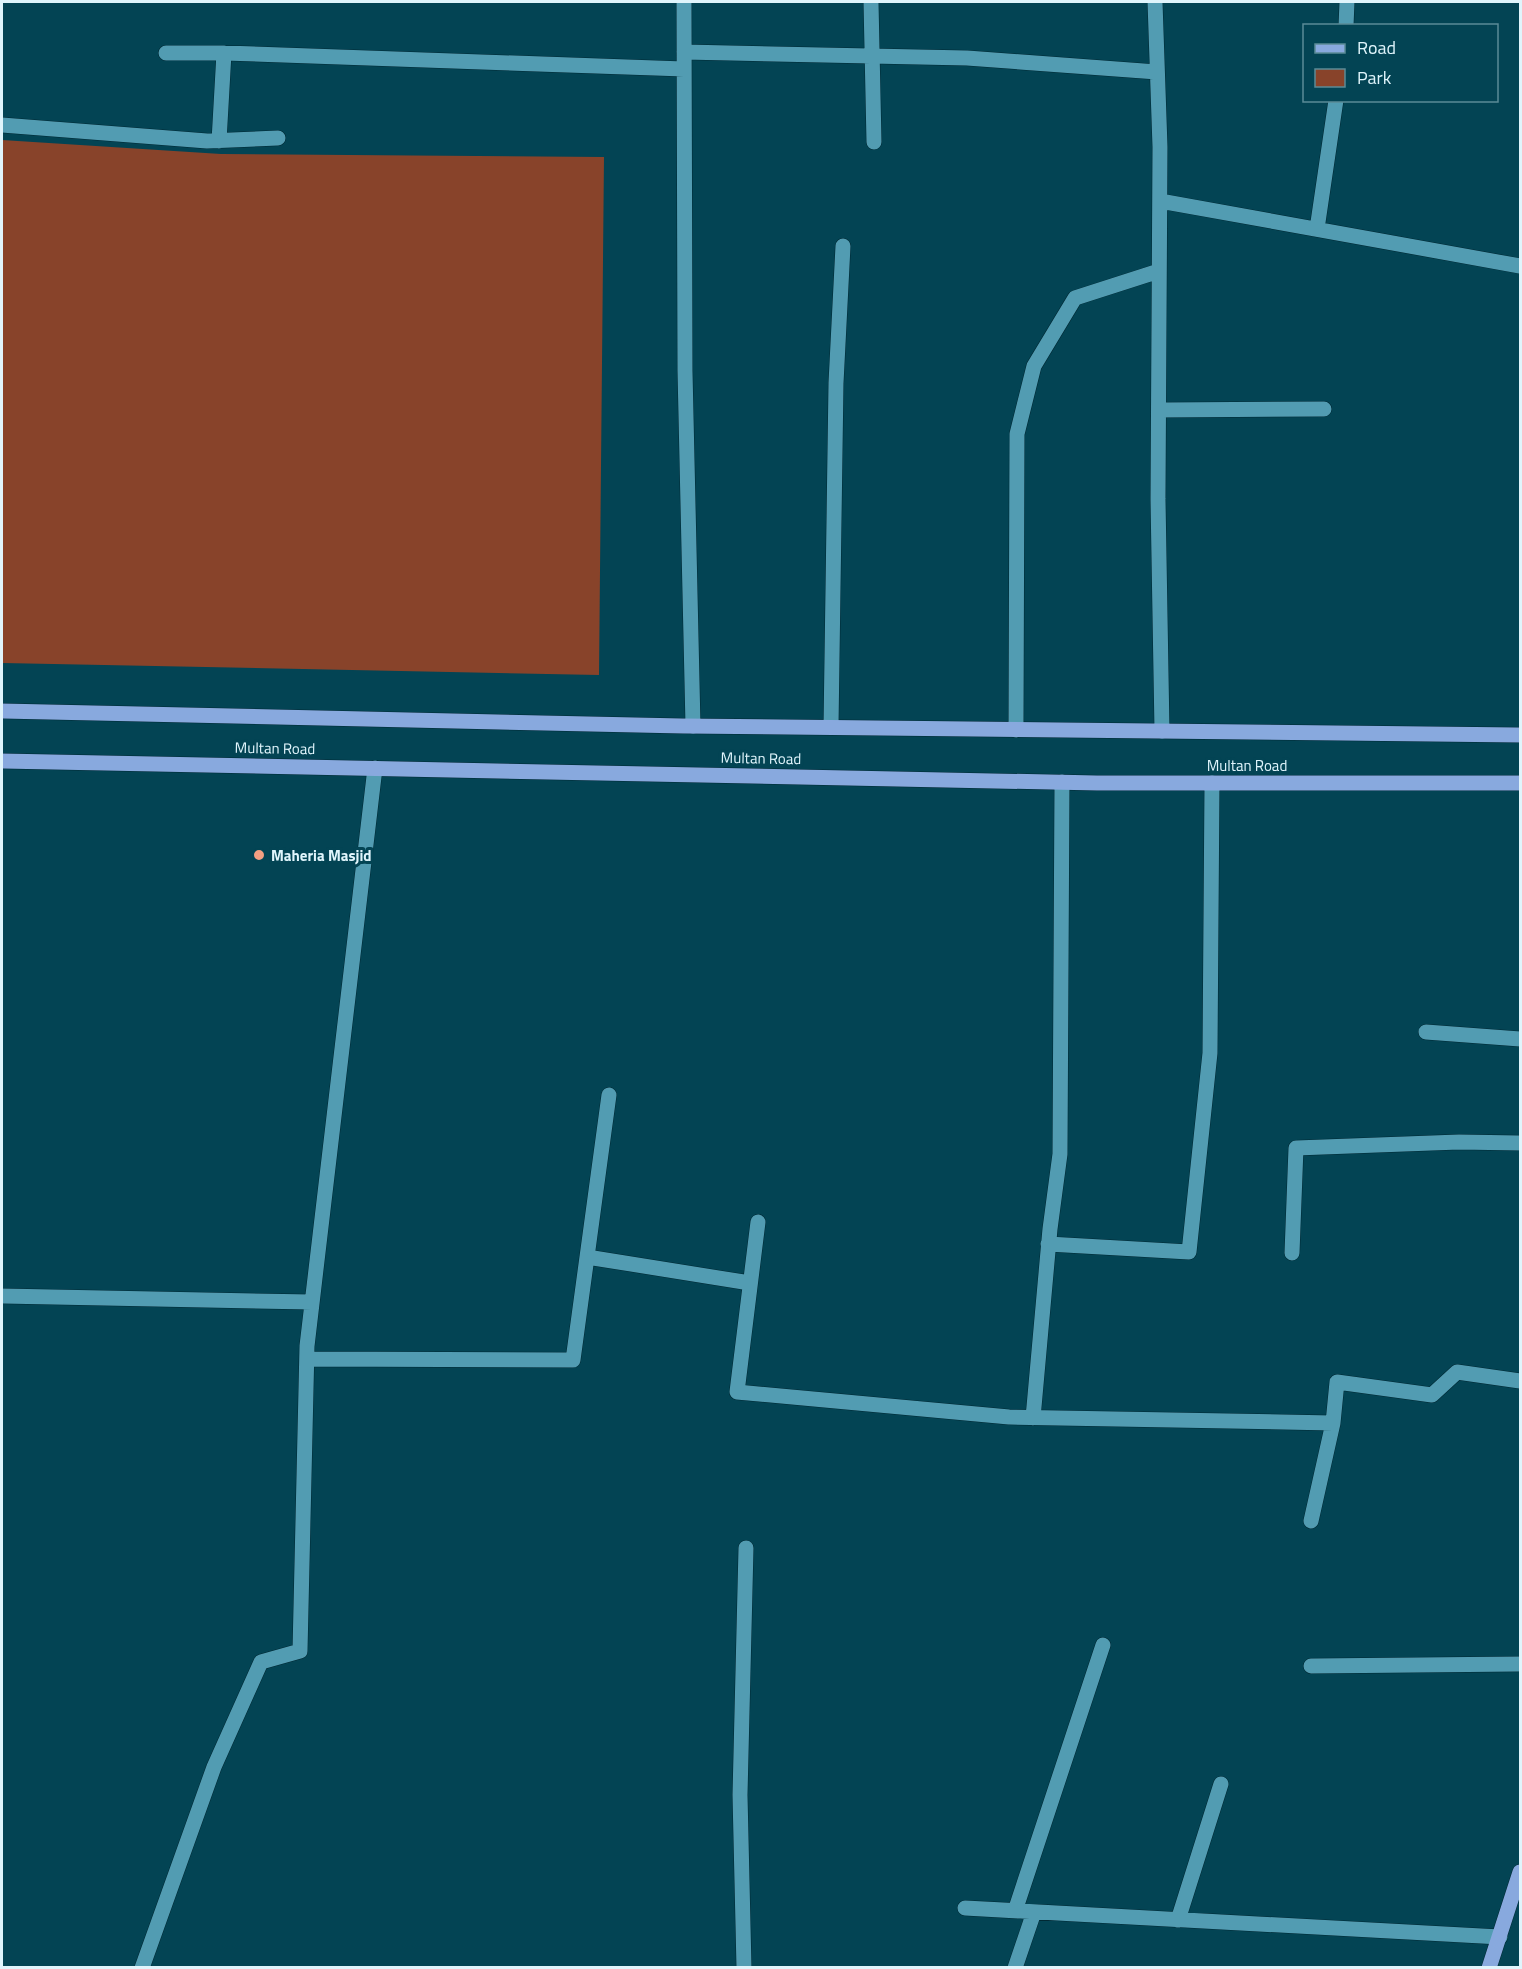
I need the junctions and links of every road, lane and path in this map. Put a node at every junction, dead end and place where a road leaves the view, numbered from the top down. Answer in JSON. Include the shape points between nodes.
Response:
{"nodes":[{"id":1,"x":684,"y":2,"type":"edge"},
{"id":2,"x":871,"y":2,"type":"edge"},
{"id":3,"x":1155,"y":2,"type":"edge"},
{"id":4,"x":1347,"y":2,"type":"edge"},
{"id":5,"x":1346,"y":24,"type":"edge"},
{"id":6,"x":684,"y":52,"type":"junction"},
{"id":7,"x":166,"y":53,"type":"dead end"},
{"id":8,"x":224,"y":53,"type":"junction"},
{"id":9,"x":873,"y":57,"type":"junction"},
{"id":10,"x":684,"y":69,"type":"junction"},
{"id":11,"x":1157,"y":72,"type":"junction"},
{"id":12,"x":1336,"y":102,"type":"edge"},
{"id":13,"x":2,"y":126,"type":"edge"},
{"id":14,"x":278,"y":138,"type":"dead end"},
{"id":15,"x":219,"y":141,"type":"junction"},
{"id":16,"x":874,"y":142,"type":"dead end"},
{"id":17,"x":1160,"y":201,"type":"junction"},
{"id":18,"x":1317,"y":229,"type":"junction"},
{"id":19,"x":843,"y":246,"type":"dead end"},
{"id":20,"x":1521,"y":266,"type":"edge"},
{"id":21,"x":1160,"y":271,"type":"junction"},
{"id":22,"x":1324,"y":409,"type":"dead end"},
{"id":23,"x":1159,"y":410,"type":"junction"},
{"id":24,"x":2,"y":711,"type":"edge"},
{"id":25,"x":693,"y":726,"type":"junction"},
{"id":26,"x":831,"y":727,"type":"junction"},
{"id":27,"x":1016,"y":730,"type":"junction"},
{"id":28,"x":1162,"y":731,"type":"junction"},
{"id":29,"x":1521,"y":735,"type":"edge"},
{"id":30,"x":2,"y":761,"type":"edge"},
{"id":31,"x":375,"y":768,"type":"junction"},
{"id":32,"x":1062,"y":782,"type":"junction"},
{"id":33,"x":1212,"y":783,"type":"junction"},
{"id":34,"x":1521,"y":783,"type":"edge"},
{"id":35,"x":1426,"y":1032,"type":"dead end"},
{"id":36,"x":1521,"y":1039,"type":"edge"},
{"id":37,"x":609,"y":1095,"type":"dead end"},
{"id":38,"x":1521,"y":1143,"type":"edge"},
{"id":39,"x":758,"y":1222,"type":"dead end"},
{"id":40,"x":1048,"y":1244,"type":"junction"},
{"id":41,"x":1292,"y":1253,"type":"dead end"},
{"id":42,"x":587,"y":1257,"type":"junction"},
{"id":43,"x":750,"y":1283,"type":"junction"},
{"id":44,"x":2,"y":1296,"type":"edge"},
{"id":45,"x":312,"y":1302,"type":"junction"},
{"id":46,"x":307,"y":1359,"type":"junction"},
{"id":47,"x":1521,"y":1381,"type":"edge"},
{"id":48,"x":1033,"y":1418,"type":"junction"},
{"id":49,"x":1333,"y":1423,"type":"junction"},
{"id":50,"x":1311,"y":1521,"type":"dead end"},
{"id":51,"x":746,"y":1548,"type":"dead end"},
{"id":52,"x":1102,"y":1645,"type":"dead end"},
{"id":53,"x":1521,"y":1664,"type":"edge"},
{"id":54,"x":1311,"y":1666,"type":"dead end"},
{"id":55,"x":1221,"y":1784,"type":"dead end"},
{"id":56,"x":1521,"y":1872,"type":"edge"},
{"id":57,"x":965,"y":1908,"type":"dead end"},
{"id":58,"x":1015,"y":1911,"type":"junction"},
{"id":59,"x":1034,"y":1912,"type":"junction"},
{"id":60,"x":1178,"y":1920,"type":"junction"},
{"id":61,"x":1500,"y":1937,"type":"junction"},
{"id":62,"x":142,"y":1968,"type":"edge"},
{"id":63,"x":744,"y":1968,"type":"edge"},
{"id":64,"x":1016,"y":1968,"type":"edge"},
{"id":65,"x":1489,"y":1968,"type":"edge"}],
"edges":[{"from":1,"to":6,"type":"street"},
{"from":2,"to":9,"type":"street"},
{"from":3,"to":11,"type":"street"},
{"from":4,"to":5,"type":"street"},
{"from":6,"to":9,"type":"street"},
{"from":6,"to":10,"type":"street"},
{"from":7,"to":8,"type":"street"},
{"from":8,"to":10,"type":"street"},
{"from":8,"to":15,"type":"street"},
{"from":9,"to":11,"type":"street","via":[[967,58]]},
{"from":9,"to":16,"type":"street"},
{"from":10,"to":25,"type":"street","via":[[685,383]]},
{"from":11,"to":17,"type":"street"},
{"from":12,"to":18,"type":"street"},
{"from":13,"to":15,"type":"street"},
{"from":14,"to":15,"type":"street"},
{"from":17,"to":18,"type":"street"},
{"from":17,"to":21,"type":"street"},
{"from":18,"to":20,"type":"street"},
{"from":19,"to":26,"type":"street","via":[[836,383]]},
{"from":21,"to":23,"type":"street"},
{"from":21,"to":27,"type":"street","via":[[1076,298],[1034,366],[1017,434]]},
{"from":22,"to":23,"type":"street"},
{"from":23,"to":28,"type":"street"},
{"from":24,"to":25,"type":"main road","name":"Multan Road"},
{"from":25,"to":26,"type":"main road","name":"Multan Road"},
{"from":26,"to":27,"type":"main road","name":"Multan Road"},
{"from":27,"to":28,"type":"main road","name":"Multan Road"},
{"from":28,"to":29,"type":"main road","name":"Multan Road"},
{"from":30,"to":31,"type":"main road","name":"Multan Road"},
{"from":31,"to":32,"type":"main road","name":"Multan Road"},
{"from":31,"to":45,"type":"street"},
{"from":32,"to":33,"type":"main road","name":"Multan Road"},
{"from":32,"to":40,"type":"street","via":[[1060,1154]]},
{"from":33,"to":34,"type":"main road","name":"Multan Road"},
{"from":33,"to":40,"type":"street","via":[[1210,1053],[1189,1252]]},
{"from":35,"to":36,"type":"street"},
{"from":37,"to":42,"type":"street"},
{"from":38,"to":41,"type":"street","via":[[1296,1148]]},
{"from":39,"to":43,"type":"street"},
{"from":40,"to":48,"type":"street"},
{"from":42,"to":43,"type":"street"},
{"from":42,"to":46,"type":"street","via":[[573,1360]]},
{"from":43,"to":48,"type":"street","via":[[737,1392]]},
{"from":44,"to":45,"type":"street"},
{"from":45,"to":46,"type":"street"},
{"from":46,"to":62,"type":"street","via":[[300,1651],[261,1662],[214,1767]]},
{"from":47,"to":49,"type":"street","via":[[1457,1371],[1432,1395],[1337,1382]]},
{"from":48,"to":49,"type":"street"},
{"from":49,"to":50,"type":"street"},
{"from":51,"to":63,"type":"street","via":[[740,1795]]},
{"from":52,"to":58,"type":"street"},
{"from":53,"to":54,"type":"street"},
{"from":55,"to":60,"type":"street"},
{"from":56,"to":61,"type":"main road"},
{"from":57,"to":58,"type":"street"},
{"from":58,"to":59,"type":"street"},
{"from":59,"to":60,"type":"street"},
{"from":59,"to":64,"type":"street"},
{"from":60,"to":61,"type":"street"},
{"from":61,"to":65,"type":"main road"}]}
